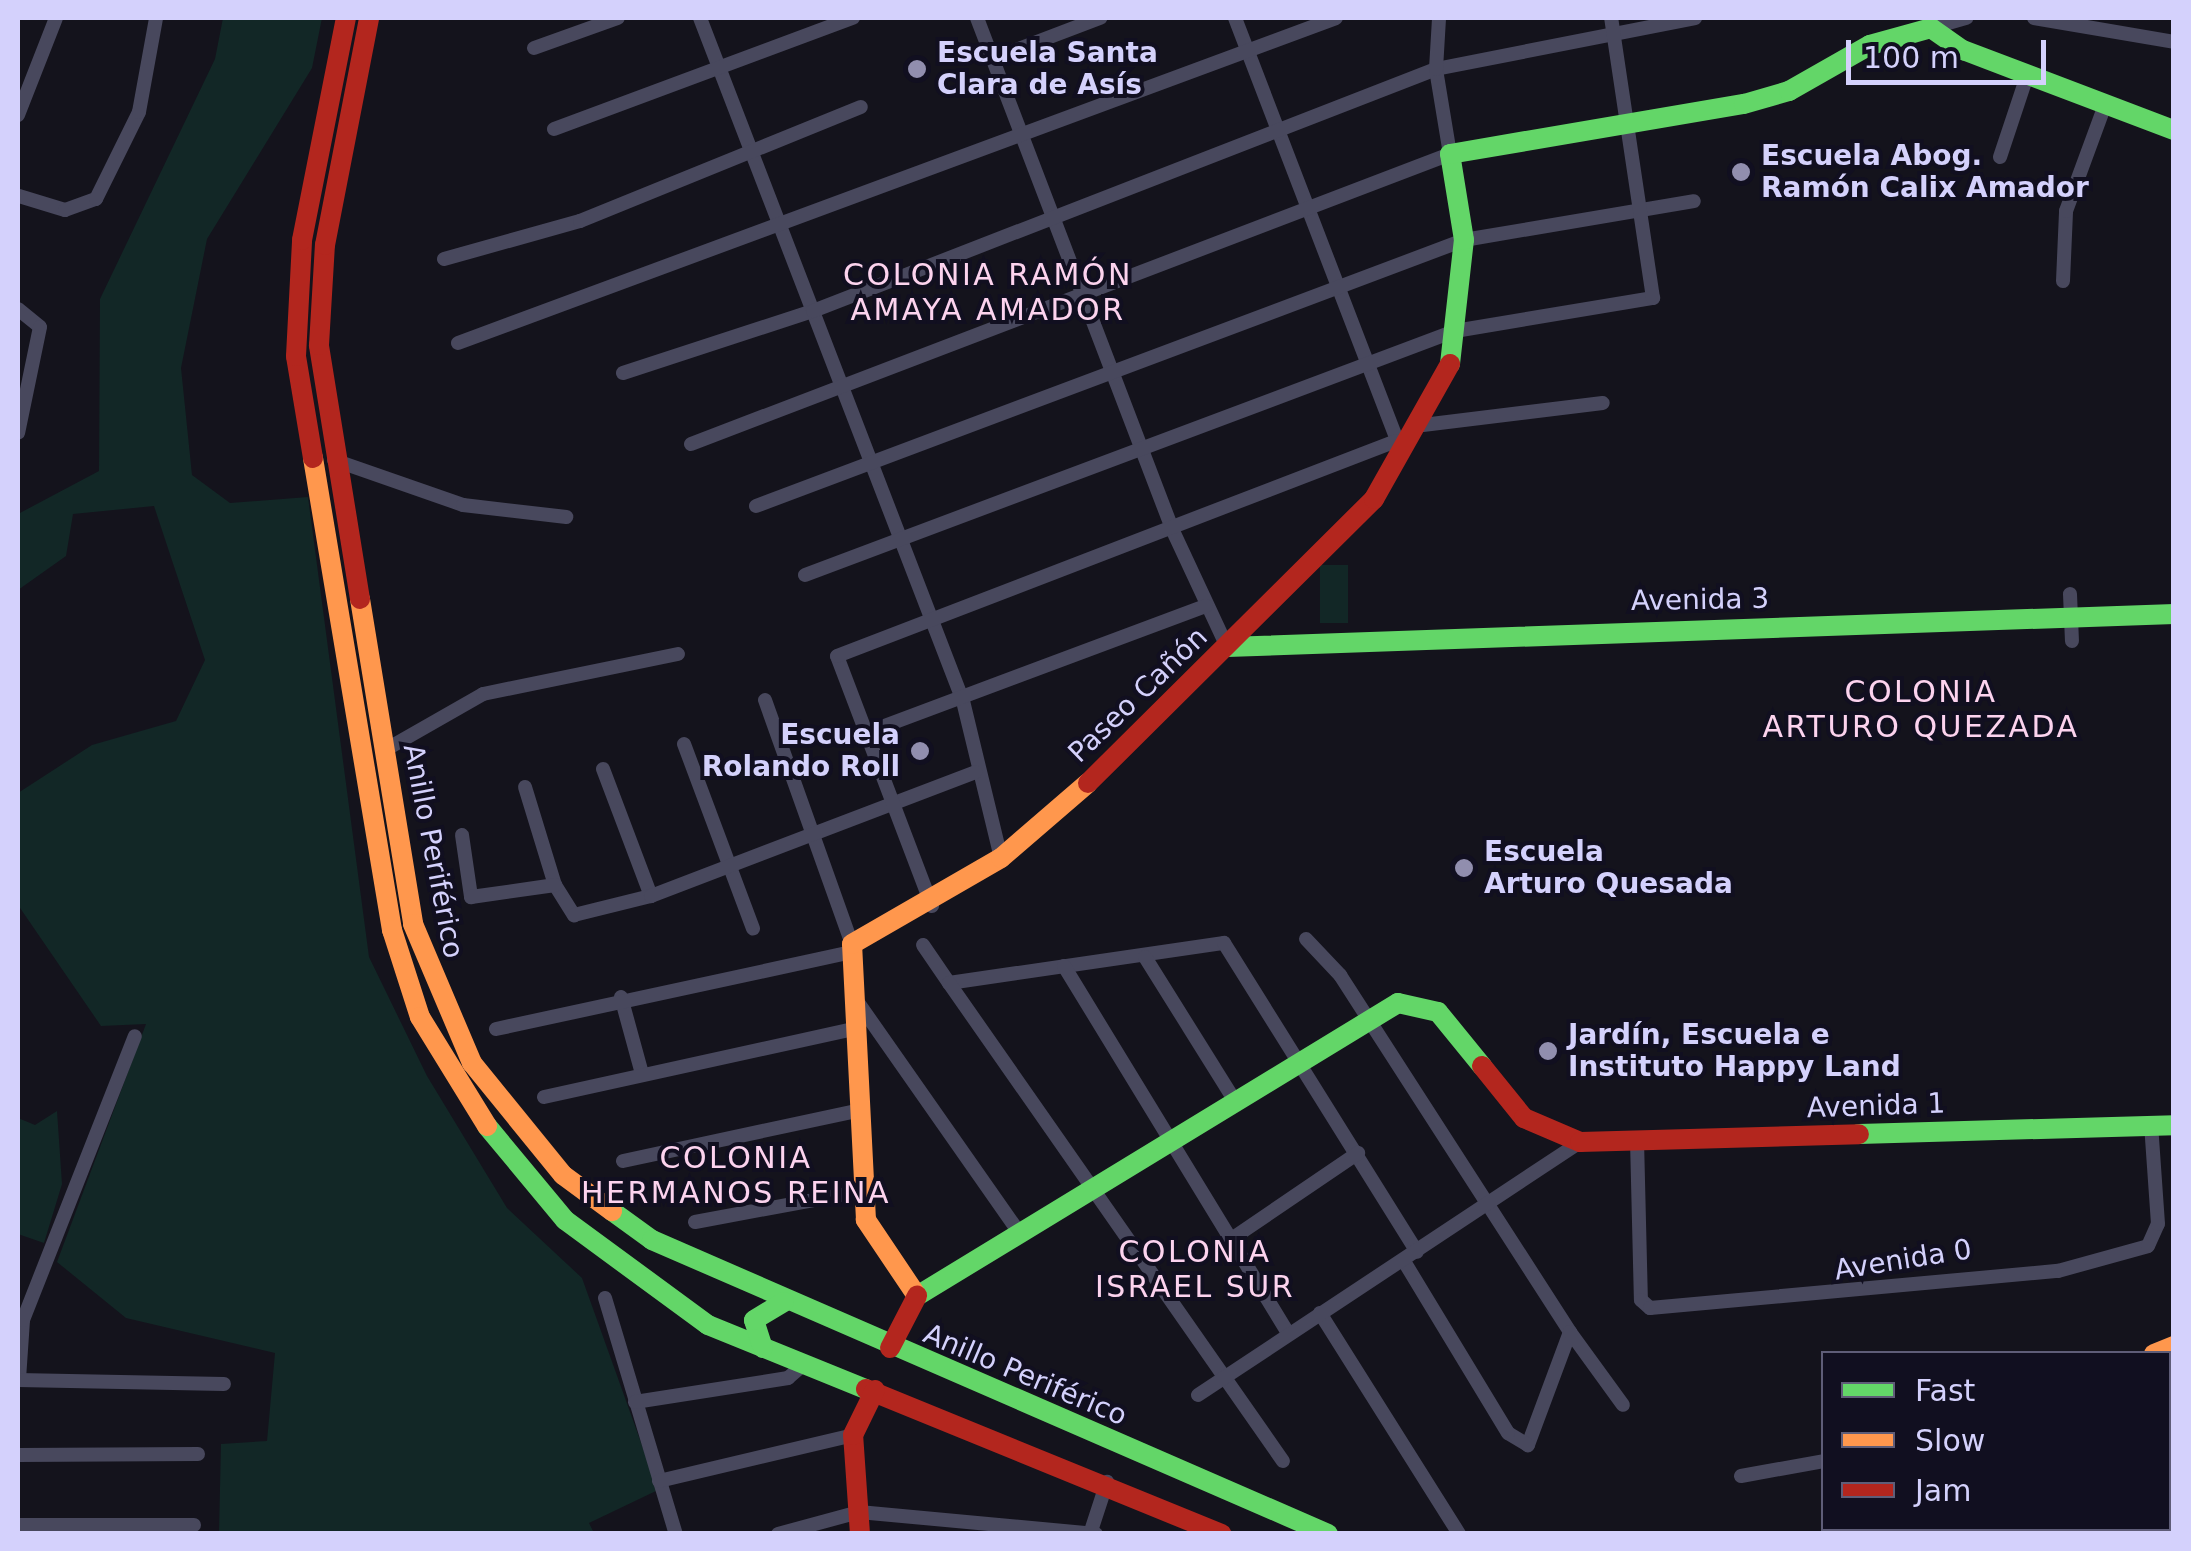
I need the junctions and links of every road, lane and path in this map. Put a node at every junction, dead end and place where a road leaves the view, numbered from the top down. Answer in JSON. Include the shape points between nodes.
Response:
{"nodes":[{"id":1,"x":56,"y":18,"type":"edge"},
{"id":2,"x":156,"y":18,"type":"edge"},
{"id":3,"x":346,"y":18,"type":"edge"},
{"id":4,"x":369,"y":18,"type":"edge"},
{"id":5,"x":618,"y":18,"type":"edge"},
{"id":6,"x":700,"y":18,"type":"edge"},
{"id":7,"x":853,"y":18,"type":"edge"},
{"id":8,"x":977,"y":18,"type":"edge"},
{"id":9,"x":1100,"y":18,"type":"edge"},
{"id":10,"x":1235,"y":18,"type":"edge"},
{"id":11,"x":1336,"y":18,"type":"edge"},
{"id":12,"x":1439,"y":18,"type":"edge"},
{"id":13,"x":1612,"y":18,"type":"edge"},
{"id":14,"x":1695,"y":18,"type":"edge"},
{"id":15,"x":1967,"y":18,"type":"edge"},
{"id":16,"x":2034,"y":18,"type":"edge"},
{"id":17,"x":1932,"y":28,"type":"junction"},
{"id":18,"x":1615,"y":36,"type":"junction"},
{"id":19,"x":2174,"y":42,"type":"edge"},
{"id":20,"x":534,"y":48,"type":"dead end"},
{"id":21,"x":1248,"y":52,"type":"junction"},
{"id":22,"x":992,"y":59,"type":"junction"},
{"id":23,"x":719,"y":67,"type":"junction"},
{"id":24,"x":1436,"y":69,"type":"junction"},
{"id":25,"x":2026,"y":76,"type":"junction"},
{"id":26,"x":2105,"y":105,"type":"junction"},
{"id":27,"x":861,"y":108,"type":"dead end"},
{"id":28,"x":18,"y":115,"type":"edge"},
{"id":29,"x":1629,"y":120,"type":"junction"},
{"id":30,"x":554,"y":129,"type":"dead end"},
{"id":31,"x":2174,"y":130,"type":"edge"},
{"id":32,"x":1279,"y":132,"type":"junction"},
{"id":33,"x":1024,"y":140,"type":"junction"},
{"id":34,"x":753,"y":151,"type":"junction"},
{"id":35,"x":1450,"y":154,"type":"junction"},
{"id":36,"x":2000,"y":157,"type":"dead end"},
{"id":37,"x":18,"y":193,"type":"edge"},
{"id":38,"x":1694,"y":201,"type":"dead end"},
{"id":39,"x":1644,"y":210,"type":"junction"},
{"id":40,"x":1309,"y":212,"type":"junction"},
{"id":41,"x":1054,"y":218,"type":"junction"},
{"id":42,"x":783,"y":230,"type":"junction"},
{"id":43,"x":1464,"y":240,"type":"junction"},
{"id":44,"x":444,"y":259,"type":"dead end"},
{"id":45,"x":2063,"y":281,"type":"dead end"},
{"id":46,"x":1337,"y":284,"type":"junction"},
{"id":47,"x":1085,"y":296,"type":"junction"},
{"id":48,"x":18,"y":310,"type":"edge"},
{"id":49,"x":814,"y":311,"type":"junction"},
{"id":50,"x":1455,"y":331,"type":"junction"},
{"id":51,"x":458,"y":344,"type":"dead end"},
{"id":52,"x":1366,"y":364,"type":"junction"},
{"id":53,"x":1112,"y":372,"type":"junction"},
{"id":54,"x":623,"y":374,"type":"dead end"},
{"id":55,"x":844,"y":388,"type":"junction"},
{"id":56,"x":1603,"y":404,"type":"dead end"},
{"id":57,"x":1423,"y":426,"type":"junction"},
{"id":58,"x":18,"y":433,"type":"edge"},
{"id":59,"x":690,"y":444,"type":"dead end"},
{"id":60,"x":1400,"y":448,"type":"junction"},
{"id":61,"x":1144,"y":450,"type":"junction"},
{"id":62,"x":334,"y":460,"type":"junction"},
{"id":63,"x":873,"y":466,"type":"junction"},
{"id":64,"x":756,"y":506,"type":"dead end"},
{"id":65,"x":566,"y":516,"type":"dead end"},
{"id":66,"x":1173,"y":530,"type":"junction"},
{"id":67,"x":904,"y":542,"type":"junction"},
{"id":68,"x":804,"y":575,"type":"dead end"},
{"id":69,"x":2070,"y":594,"type":"dead end"},
{"id":70,"x":1206,"y":606,"type":"junction"},
{"id":71,"x":2174,"y":614,"type":"edge"},
{"id":72,"x":2071,"y":617,"type":"junction"},
{"id":73,"x":933,"y":621,"type":"junction"},
{"id":74,"x":2072,"y":640,"type":"dead end"},
{"id":75,"x":1228,"y":647,"type":"junction"},
{"id":76,"x":678,"y":654,"type":"dead end"},
{"id":77,"x":765,"y":700,"type":"dead end"},
{"id":78,"x":962,"y":701,"type":"junction"},
{"id":79,"x":863,"y":734,"type":"junction"},
{"id":80,"x":684,"y":744,"type":"dead end"},
{"id":81,"x":384,"y":750,"type":"junction"},
{"id":82,"x":603,"y":769,"type":"dead end"},
{"id":83,"x":975,"y":772,"type":"junction"},
{"id":84,"x":526,"y":787,"type":"dead end"},
{"id":85,"x":890,"y":802,"type":"junction"},
{"id":86,"x":810,"y":830,"type":"junction"},
{"id":87,"x":462,"y":834,"type":"dead end"},
{"id":88,"x":1000,"y":858,"type":"junction"},
{"id":89,"x":730,"y":866,"type":"junction"},
{"id":90,"x":554,"y":885,"type":"junction"},
{"id":91,"x":651,"y":896,"type":"junction"},
{"id":92,"x":932,"y":906,"type":"junction"},
{"id":93,"x":754,"y":929,"type":"dead end"},
{"id":94,"x":1306,"y":940,"type":"dead end"},
{"id":95,"x":923,"y":945,"type":"dead end"},
{"id":96,"x":851,"y":949,"type":"junction"},
{"id":97,"x":1146,"y":958,"type":"junction"},
{"id":98,"x":1064,"y":966,"type":"junction"},
{"id":99,"x":949,"y":983,"type":"junction"},
{"id":100,"x":851,"y":992,"type":"junction"},
{"id":101,"x":622,"y":998,"type":"junction"},
{"id":102,"x":1368,"y":1018,"type":"junction"},
{"id":103,"x":496,"y":1029,"type":"dead end"},
{"id":104,"x":852,"y":1029,"type":"junction"},
{"id":105,"x":135,"y":1036,"type":"dead end"},
{"id":106,"x":1296,"y":1062,"type":"junction"},
{"id":107,"x":642,"y":1074,"type":"junction"},
{"id":108,"x":544,"y":1097,"type":"dead end"},
{"id":109,"x":1235,"y":1101,"type":"junction"},
{"id":110,"x":856,"y":1111,"type":"junction"},
{"id":111,"x":2174,"y":1124,"type":"edge"},
{"id":112,"x":2151,"y":1125,"type":"junction"},
{"id":113,"x":1637,"y":1140,"type":"junction"},
{"id":114,"x":1580,"y":1142,"type":"junction"},
{"id":115,"x":1167,"y":1143,"type":"junction"},
{"id":116,"x":1358,"y":1153,"type":"junction"},
{"id":117,"x":623,"y":1160,"type":"dead end"},
{"id":118,"x":1091,"y":1190,"type":"junction"},
{"id":119,"x":862,"y":1191,"type":"junction"},
{"id":120,"x":1486,"y":1203,"type":"junction"},
{"id":121,"x":695,"y":1222,"type":"dead end"},
{"id":122,"x":1020,"y":1234,"type":"junction"},
{"id":123,"x":1230,"y":1240,"type":"junction"},
{"id":124,"x":1418,"y":1252,"type":"junction"},
{"id":125,"x":1404,"y":1261,"type":"junction"},
{"id":126,"x":917,"y":1296,"type":"junction"},
{"id":127,"x":606,"y":1298,"type":"dead end"},
{"id":128,"x":784,"y":1302,"type":"junction"},
{"id":129,"x":1320,"y":1313,"type":"junction"},
{"id":130,"x":1288,"y":1332,"type":"junction"},
{"id":131,"x":1570,"y":1332,"type":"junction"},
{"id":132,"x":764,"y":1348,"type":"junction"},
{"id":133,"x":890,"y":1348,"type":"junction"},
{"id":134,"x":804,"y":1364,"type":"junction"},
{"id":135,"x":1223,"y":1374,"type":"junction"},
{"id":136,"x":18,"y":1380,"type":"edge"},
{"id":137,"x":224,"y":1384,"type":"dead end"},
{"id":138,"x":874,"y":1390,"type":"junction"},
{"id":139,"x":1198,"y":1396,"type":"dead end"},
{"id":140,"x":635,"y":1402,"type":"junction"},
{"id":141,"x":1622,"y":1405,"type":"dead end"},
{"id":142,"x":853,"y":1435,"type":"junction"},
{"id":143,"x":198,"y":1454,"type":"dead end"},
{"id":144,"x":18,"y":1455,"type":"edge"},
{"id":145,"x":1284,"y":1461,"type":"dead end"},
{"id":146,"x":1821,"y":1462,"type":"edge"},
{"id":147,"x":1742,"y":1476,"type":"dead end"},
{"id":148,"x":658,"y":1481,"type":"junction"},
{"id":149,"x":1107,"y":1482,"type":"junction"},
{"id":150,"x":1218,"y":1487,"type":"junction"},
{"id":151,"x":860,"y":1523,"type":"edge"},
{"id":152,"x":1201,"y":1524,"type":"junction"},
{"id":153,"x":18,"y":1525,"type":"edge"},
{"id":154,"x":194,"y":1525,"type":"dead end"},
{"id":155,"x":945,"y":1528,"type":"edge"},
{"id":156,"x":1017,"y":1530,"type":"edge"},
{"id":157,"x":2174,"y":1530,"type":"edge"},
{"id":158,"x":1092,"y":1533,"type":"edge"},
{"id":159,"x":676,"y":1534,"type":"edge"},
{"id":160,"x":778,"y":1534,"type":"edge"},
{"id":161,"x":1222,"y":1534,"type":"edge"},
{"id":162,"x":1328,"y":1534,"type":"edge"},
{"id":163,"x":1459,"y":1534,"type":"edge"},
{"id":164,"x":2164,"y":1534,"type":"edge"}],
"edges":[{"from":1,"to":28,"type":"street"},
{"from":2,"to":37,"type":"street","via":[[138,112],[96,200],[65,210]]},
{"from":3,"to":132,"type":"main road","name":"Anillo Periférico","via":[[302,240],[296,356],[404,977],[462,1095],[554,1208],[640,1283]]},
{"from":4,"to":62,"type":"main road","name":"Anillo Periférico","via":[[325,244],[319,346]]},
{"from":5,"to":20,"type":"street"},
{"from":6,"to":23,"type":"street"},
{"from":7,"to":23,"type":"street"},
{"from":8,"to":22,"type":"street"},
{"from":9,"to":22,"type":"street"},
{"from":10,"to":21,"type":"street"},
{"from":11,"to":21,"type":"street"},
{"from":12,"to":24,"type":"street","name":"Paseo Cañón"},
{"from":13,"to":18,"type":"street"},
{"from":14,"to":18,"type":"street"},
{"from":15,"to":17,"type":"street"},
{"from":16,"to":19,"type":"street"},
{"from":17,"to":25,"type":"main road"},
{"from":17,"to":29,"type":"main road","via":[[1870,44],[1790,91]]},
{"from":18,"to":24,"type":"street"},
{"from":18,"to":29,"type":"street"},
{"from":21,"to":32,"type":"street"},
{"from":21,"to":33,"type":"street"},
{"from":22,"to":33,"type":"street"},
{"from":23,"to":30,"type":"street"},
{"from":23,"to":34,"type":"street"},
{"from":24,"to":32,"type":"street"},
{"from":24,"to":35,"type":"street","name":"Paseo Cañón"},
{"from":25,"to":26,"type":"main road"},
{"from":25,"to":36,"type":"street"},
{"from":26,"to":31,"type":"main road"},
{"from":26,"to":45,"type":"street","via":[[2066,211]]},
{"from":27,"to":34,"type":"street"},
{"from":29,"to":35,"type":"main road"},
{"from":29,"to":39,"type":"street"},
{"from":32,"to":40,"type":"street"},
{"from":32,"to":41,"type":"street"},
{"from":33,"to":41,"type":"street"},
{"from":33,"to":42,"type":"street"},
{"from":34,"to":42,"type":"street"},
{"from":34,"to":44,"type":"street","via":[[580,221]]},
{"from":35,"to":40,"type":"street"},
{"from":35,"to":43,"type":"main road","name":"Paseo Cañón"},
{"from":38,"to":39,"type":"street"},
{"from":39,"to":43,"type":"street"},
{"from":39,"to":50,"type":"street","via":[[1653,298]]},
{"from":40,"to":46,"type":"street"},
{"from":40,"to":47,"type":"street"},
{"from":41,"to":47,"type":"street"},
{"from":41,"to":49,"type":"street"},
{"from":42,"to":49,"type":"street"},
{"from":42,"to":51,"type":"street"},
{"from":43,"to":46,"type":"street"},
{"from":43,"to":50,"type":"main road","name":"Paseo Cañón"},
{"from":46,"to":52,"type":"street"},
{"from":46,"to":53,"type":"street"},
{"from":47,"to":53,"type":"street"},
{"from":47,"to":55,"type":"street"},
{"from":48,"to":58,"type":"street","via":[[40,327]]},
{"from":49,"to":54,"type":"street"},
{"from":49,"to":55,"type":"street"},
{"from":50,"to":52,"type":"street"},
{"from":50,"to":57,"type":"main road","name":"Paseo Cañón"},
{"from":52,"to":60,"type":"street"},
{"from":52,"to":61,"type":"street"},
{"from":53,"to":61,"type":"street"},
{"from":53,"to":63,"type":"street"},
{"from":55,"to":59,"type":"street"},
{"from":55,"to":63,"type":"street"},
{"from":56,"to":57,"type":"street"},
{"from":57,"to":60,"type":"main road","name":"Paseo Cañón"},
{"from":60,"to":66,"type":"street"},
{"from":60,"to":75,"type":"main road","name":"Paseo Cañón","via":[[1374,499]]},
{"from":61,"to":66,"type":"street"},
{"from":61,"to":67,"type":"street"},
{"from":62,"to":65,"type":"street","via":[[463,505]]},
{"from":62,"to":81,"type":"main road","name":"Anillo Periférico"},
{"from":63,"to":64,"type":"street"},
{"from":63,"to":67,"type":"street"},
{"from":66,"to":70,"type":"street"},
{"from":66,"to":73,"type":"street"},
{"from":67,"to":68,"type":"street"},
{"from":67,"to":73,"type":"street"},
{"from":69,"to":72,"type":"street"},
{"from":70,"to":75,"type":"street"},
{"from":70,"to":78,"type":"street"},
{"from":71,"to":72,"type":"main road","name":"Avenida 3"},
{"from":72,"to":74,"type":"street"},
{"from":72,"to":75,"type":"main road","name":"Avenida 3"},
{"from":73,"to":78,"type":"street"},
{"from":73,"to":79,"type":"street","via":[[837,656]]},
{"from":75,"to":88,"type":"main road","name":"Paseo Cañón"},
{"from":76,"to":81,"type":"street","via":[[483,694]]},
{"from":77,"to":86,"type":"street"},
{"from":78,"to":79,"type":"street"},
{"from":78,"to":83,"type":"street"},
{"from":79,"to":85,"type":"street"},
{"from":80,"to":89,"type":"street"},
{"from":81,"to":128,"type":"main road","name":"Anillo Periférico","via":[[429,977],[496,1100],[562,1175],[615,1216]]},
{"from":82,"to":91,"type":"street"},
{"from":83,"to":85,"type":"street"},
{"from":83,"to":88,"type":"street"},
{"from":84,"to":90,"type":"street"},
{"from":85,"to":86,"type":"street"},
{"from":85,"to":92,"type":"street"},
{"from":86,"to":89,"type":"street"},
{"from":86,"to":96,"type":"street"},
{"from":87,"to":90,"type":"street","via":[[471,897]]},
{"from":88,"to":92,"type":"main road","name":"Paseo Cañón"},
{"from":89,"to":91,"type":"street"},
{"from":89,"to":93,"type":"street"},
{"from":90,"to":91,"type":"street","via":[[574,915]]},
{"from":92,"to":96,"type":"main road","name":"Paseo Cañón"},
{"from":94,"to":102,"type":"street"},
{"from":95,"to":99,"type":"street"},
{"from":96,"to":100,"type":"main road"},
{"from":96,"to":101,"type":"street"},
{"from":97,"to":98,"type":"street"},
{"from":97,"to":106,"type":"street","via":[[1224,943]]},
{"from":97,"to":109,"type":"street"},
{"from":98,"to":99,"type":"street"},
{"from":98,"to":115,"type":"street"},
{"from":99,"to":118,"type":"street"},
{"from":100,"to":104,"type":"main road"},
{"from":100,"to":122,"type":"street"},
{"from":101,"to":103,"type":"street"},
{"from":101,"to":107,"type":"street"},
{"from":102,"to":106,"type":"main road"},
{"from":102,"to":114,"type":"main road","via":[[1398,1003],[1438,1012],[1524,1118]]},
{"from":102,"to":120,"type":"street"},
{"from":104,"to":107,"type":"street"},
{"from":104,"to":110,"type":"main road"},
{"from":105,"to":136,"type":"street","via":[[23,1320]]},
{"from":106,"to":109,"type":"main road"},
{"from":106,"to":116,"type":"street"},
{"from":107,"to":108,"type":"street"},
{"from":109,"to":115,"type":"main road"},
{"from":110,"to":117,"type":"street"},
{"from":110,"to":119,"type":"main road"},
{"from":111,"to":112,"type":"main road","name":"Avenida 1"},
{"from":112,"to":113,"type":"main road","name":"Avenida 1"},
{"from":112,"to":113,"type":"street","name":"Avenida 0","via":[[2158,1224],[2148,1246],[2058,1272],[1973,1272],[1805,1300],[1650,1308],[1641,1300]]},
{"from":113,"to":114,"type":"main road","name":"Avenida 1"},
{"from":114,"to":120,"type":"street"},
{"from":115,"to":118,"type":"main road"},
{"from":115,"to":123,"type":"street"},
{"from":116,"to":123,"type":"street"},
{"from":116,"to":124,"type":"street"},
{"from":118,"to":122,"type":"main road"},
{"from":118,"to":135,"type":"street"},
{"from":119,"to":121,"type":"street"},
{"from":119,"to":126,"type":"main road","via":[[880,1249]]},
{"from":120,"to":124,"type":"street"},
{"from":120,"to":131,"type":"street"},
{"from":122,"to":126,"type":"main road"},
{"from":123,"to":130,"type":"street"},
{"from":124,"to":125,"type":"street"},
{"from":125,"to":129,"type":"street"},
{"from":125,"to":131,"type":"street","via":[[1519,1448],[1532,1438]]},
{"from":126,"to":133,"type":"main road"},
{"from":127,"to":140,"type":"street"},
{"from":128,"to":132,"type":"main road","via":[[754,1320]]},
{"from":128,"to":133,"type":"main road","name":"Anillo Periférico"},
{"from":129,"to":130,"type":"street"},
{"from":129,"to":163,"type":"street"},
{"from":130,"to":135,"type":"street"},
{"from":131,"to":141,"type":"street"},
{"from":132,"to":134,"type":"main road","name":"Anillo Periférico"},
{"from":133,"to":150,"type":"main road","name":"Anillo Periférico"},
{"from":134,"to":138,"type":"main road","name":"Anillo Periférico"},
{"from":134,"to":140,"type":"street","via":[[788,1378]]},
{"from":135,"to":139,"type":"street"},
{"from":135,"to":145,"type":"street"},
{"from":136,"to":137,"type":"street"},
{"from":138,"to":142,"type":"main road"},
{"from":138,"to":149,"type":"main road","name":"Anillo Periférico"},
{"from":140,"to":148,"type":"street"},
{"from":142,"to":148,"type":"street"},
{"from":142,"to":151,"type":"main road"},
{"from":143,"to":144,"type":"street"},
{"from":146,"to":147,"type":"street"},
{"from":148,"to":159,"type":"street"},
{"from":149,"to":152,"type":"main road","name":"Anillo Periférico"},
{"from":149,"to":158,"type":"street"},
{"from":150,"to":152,"type":"main road","via":[[1224,1507]]},
{"from":150,"to":162,"type":"main road","name":"Anillo Periférico"},
{"from":151,"to":155,"type":"street"},
{"from":151,"to":160,"type":"street"},
{"from":152,"to":161,"type":"main road","name":"Anillo Periférico"},
{"from":153,"to":154,"type":"street"},
{"from":155,"to":156,"type":"street"},
{"from":156,"to":158,"type":"street"},
{"from":157,"to":164,"type":"main road"}]}
